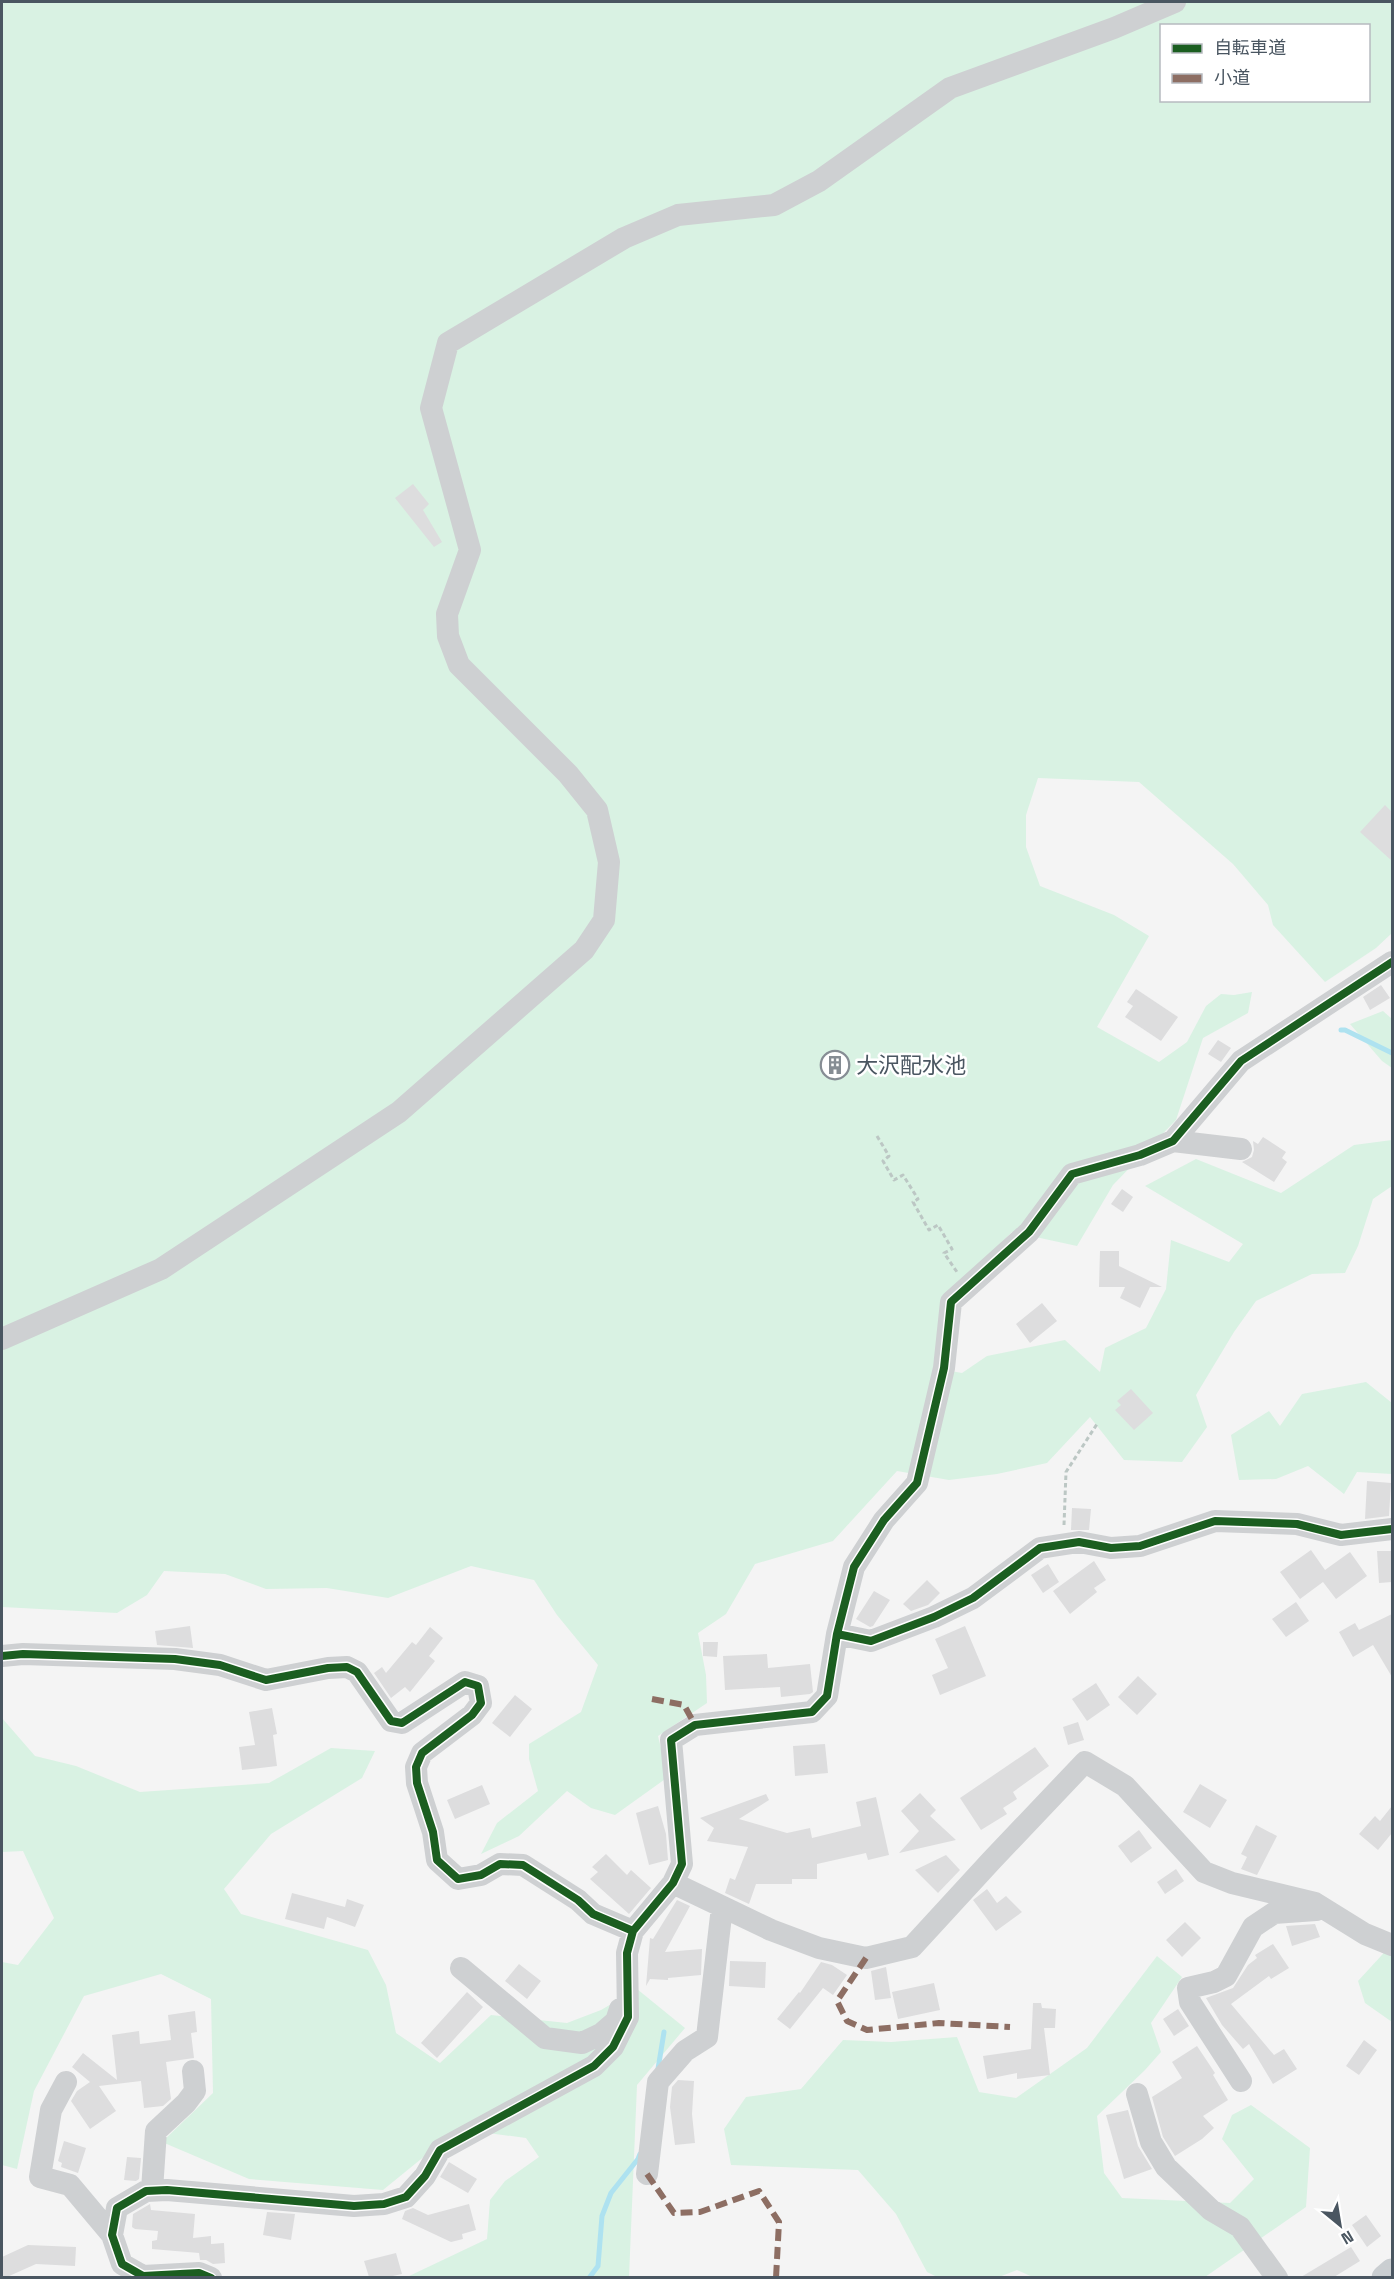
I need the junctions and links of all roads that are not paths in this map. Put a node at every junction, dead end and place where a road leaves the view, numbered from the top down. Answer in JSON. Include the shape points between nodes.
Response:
{"nodes":[{"id":1,"x":1175,"y":2,"type":"edge"},
{"id":2,"x":1392,"y":962,"type":"edge"},
{"id":3,"x":1173,"y":1141,"type":"junction"},
{"id":4,"x":1241,"y":1149,"type":"dead end"},
{"id":5,"x":2,"y":1339,"type":"edge"},
{"id":6,"x":1392,"y":1529,"type":"edge"},
{"id":7,"x":837,"y":1634,"type":"junction"},
{"id":8,"x":2,"y":1656,"type":"edge"},
{"id":9,"x":673,"y":1883,"type":"junction"},
{"id":10,"x":722,"y":1908,"type":"junction"},
{"id":11,"x":1326,"y":1910,"type":"junction"},
{"id":12,"x":633,"y":1931,"type":"junction"},
{"id":13,"x":1392,"y":1945,"type":"edge"},
{"id":14,"x":461,"y":1968,"type":"dead end"},
{"id":15,"x":628,"y":1986,"type":"junction"},
{"id":16,"x":193,"y":2071,"type":"dead end"},
{"id":17,"x":1241,"y":2081,"type":"dead end"},
{"id":18,"x":66,"y":2082,"type":"dead end"},
{"id":19,"x":1137,"y":2094,"type":"dead end"},
{"id":20,"x":647,"y":2174,"type":"dead end"},
{"id":21,"x":152,"y":2190,"type":"junction"},
{"id":22,"x":111,"y":2235,"type":"junction"},
{"id":23,"x":1392,"y":2272,"type":"edge"},
{"id":24,"x":211,"y":2277,"type":"edge"},
{"id":25,"x":1277,"y":2277,"type":"edge"},
{"id":26,"x":1385,"y":2277,"type":"edge"}],
"edges":[{"from":1,"to":5,"type":"street","via":[[950,88],[819,182],[774,205],[678,215],[624,238],[448,343],[431,408],[470,550],[447,614],[448,636],[459,665],[568,774],[597,810],[609,862],[604,920],[584,950],[399,1112],[161,1269]]},
{"from":2,"to":3,"type":"street","via":[[1241,1061]]},
{"from":3,"to":4,"type":"street"},
{"from":3,"to":7,"type":"street","via":[[1140,1155],[1072,1174],[1029,1232],[951,1302],[944,1368],[917,1484],[884,1520],[854,1566]]},
{"from":6,"to":7,"type":"street","via":[[1341,1535],[1297,1524],[1215,1521],[1140,1545],[1111,1548],[1080,1542],[1040,1548],[973,1598],[934,1617],[871,1641]]},
{"from":7,"to":9,"type":"street","via":[[827,1696],[812,1712],[695,1725],[671,1740],[682,1864]]},
{"from":8,"to":12,"type":"street","via":[[174,1659],[220,1665],[266,1680],[347,1667],[357,1672],[391,1721],[402,1723],[465,1682],[478,1686],[481,1703],[472,1715],[422,1753],[416,1767],[437,1860],[458,1879],[481,1875],[500,1864],[523,1866],[578,1900],[593,1914]]},
{"from":9,"to":10,"type":"street"},
{"from":9,"to":12,"type":"street"},
{"from":10,"to":11,"type":"street","via":[[819,1948],[866,1958],[912,1947],[1085,1762],[1125,1786],[1204,1872],[1232,1883],[1315,1903]]},
{"from":10,"to":20,"type":"street","via":[[707,2037],[685,2051],[658,2082]]},
{"from":11,"to":13,"type":"street"},
{"from":11,"to":17,"type":"street","via":[[1274,1912],[1253,1927],[1226,1976],[1188,1988],[1190,2002]]},
{"from":12,"to":15,"type":"street","via":[[627,1953]]},
{"from":14,"to":15,"type":"street","via":[[545,2038],[582,2043],[616,2021]]},
{"from":15,"to":21,"type":"street","via":[[628,2017],[612,2047],[594,2066],[440,2150],[425,2176],[406,2197],[384,2204],[354,2206]]},
{"from":16,"to":21,"type":"street","via":[[195,2091],[156,2131]]},
{"from":18,"to":22,"type":"street","via":[[51,2110],[40,2177],[70,2185]]},
{"from":19,"to":25,"type":"street","via":[[1150,2142],[1166,2167],[1211,2210],[1240,2227]]},
{"from":21,"to":22,"type":"street","via":[[117,2208]]},
{"from":22,"to":24,"type":"street","via":[[122,2264],[143,2276],[199,2273]]},
{"from":23,"to":26,"type":"main road"}]}
